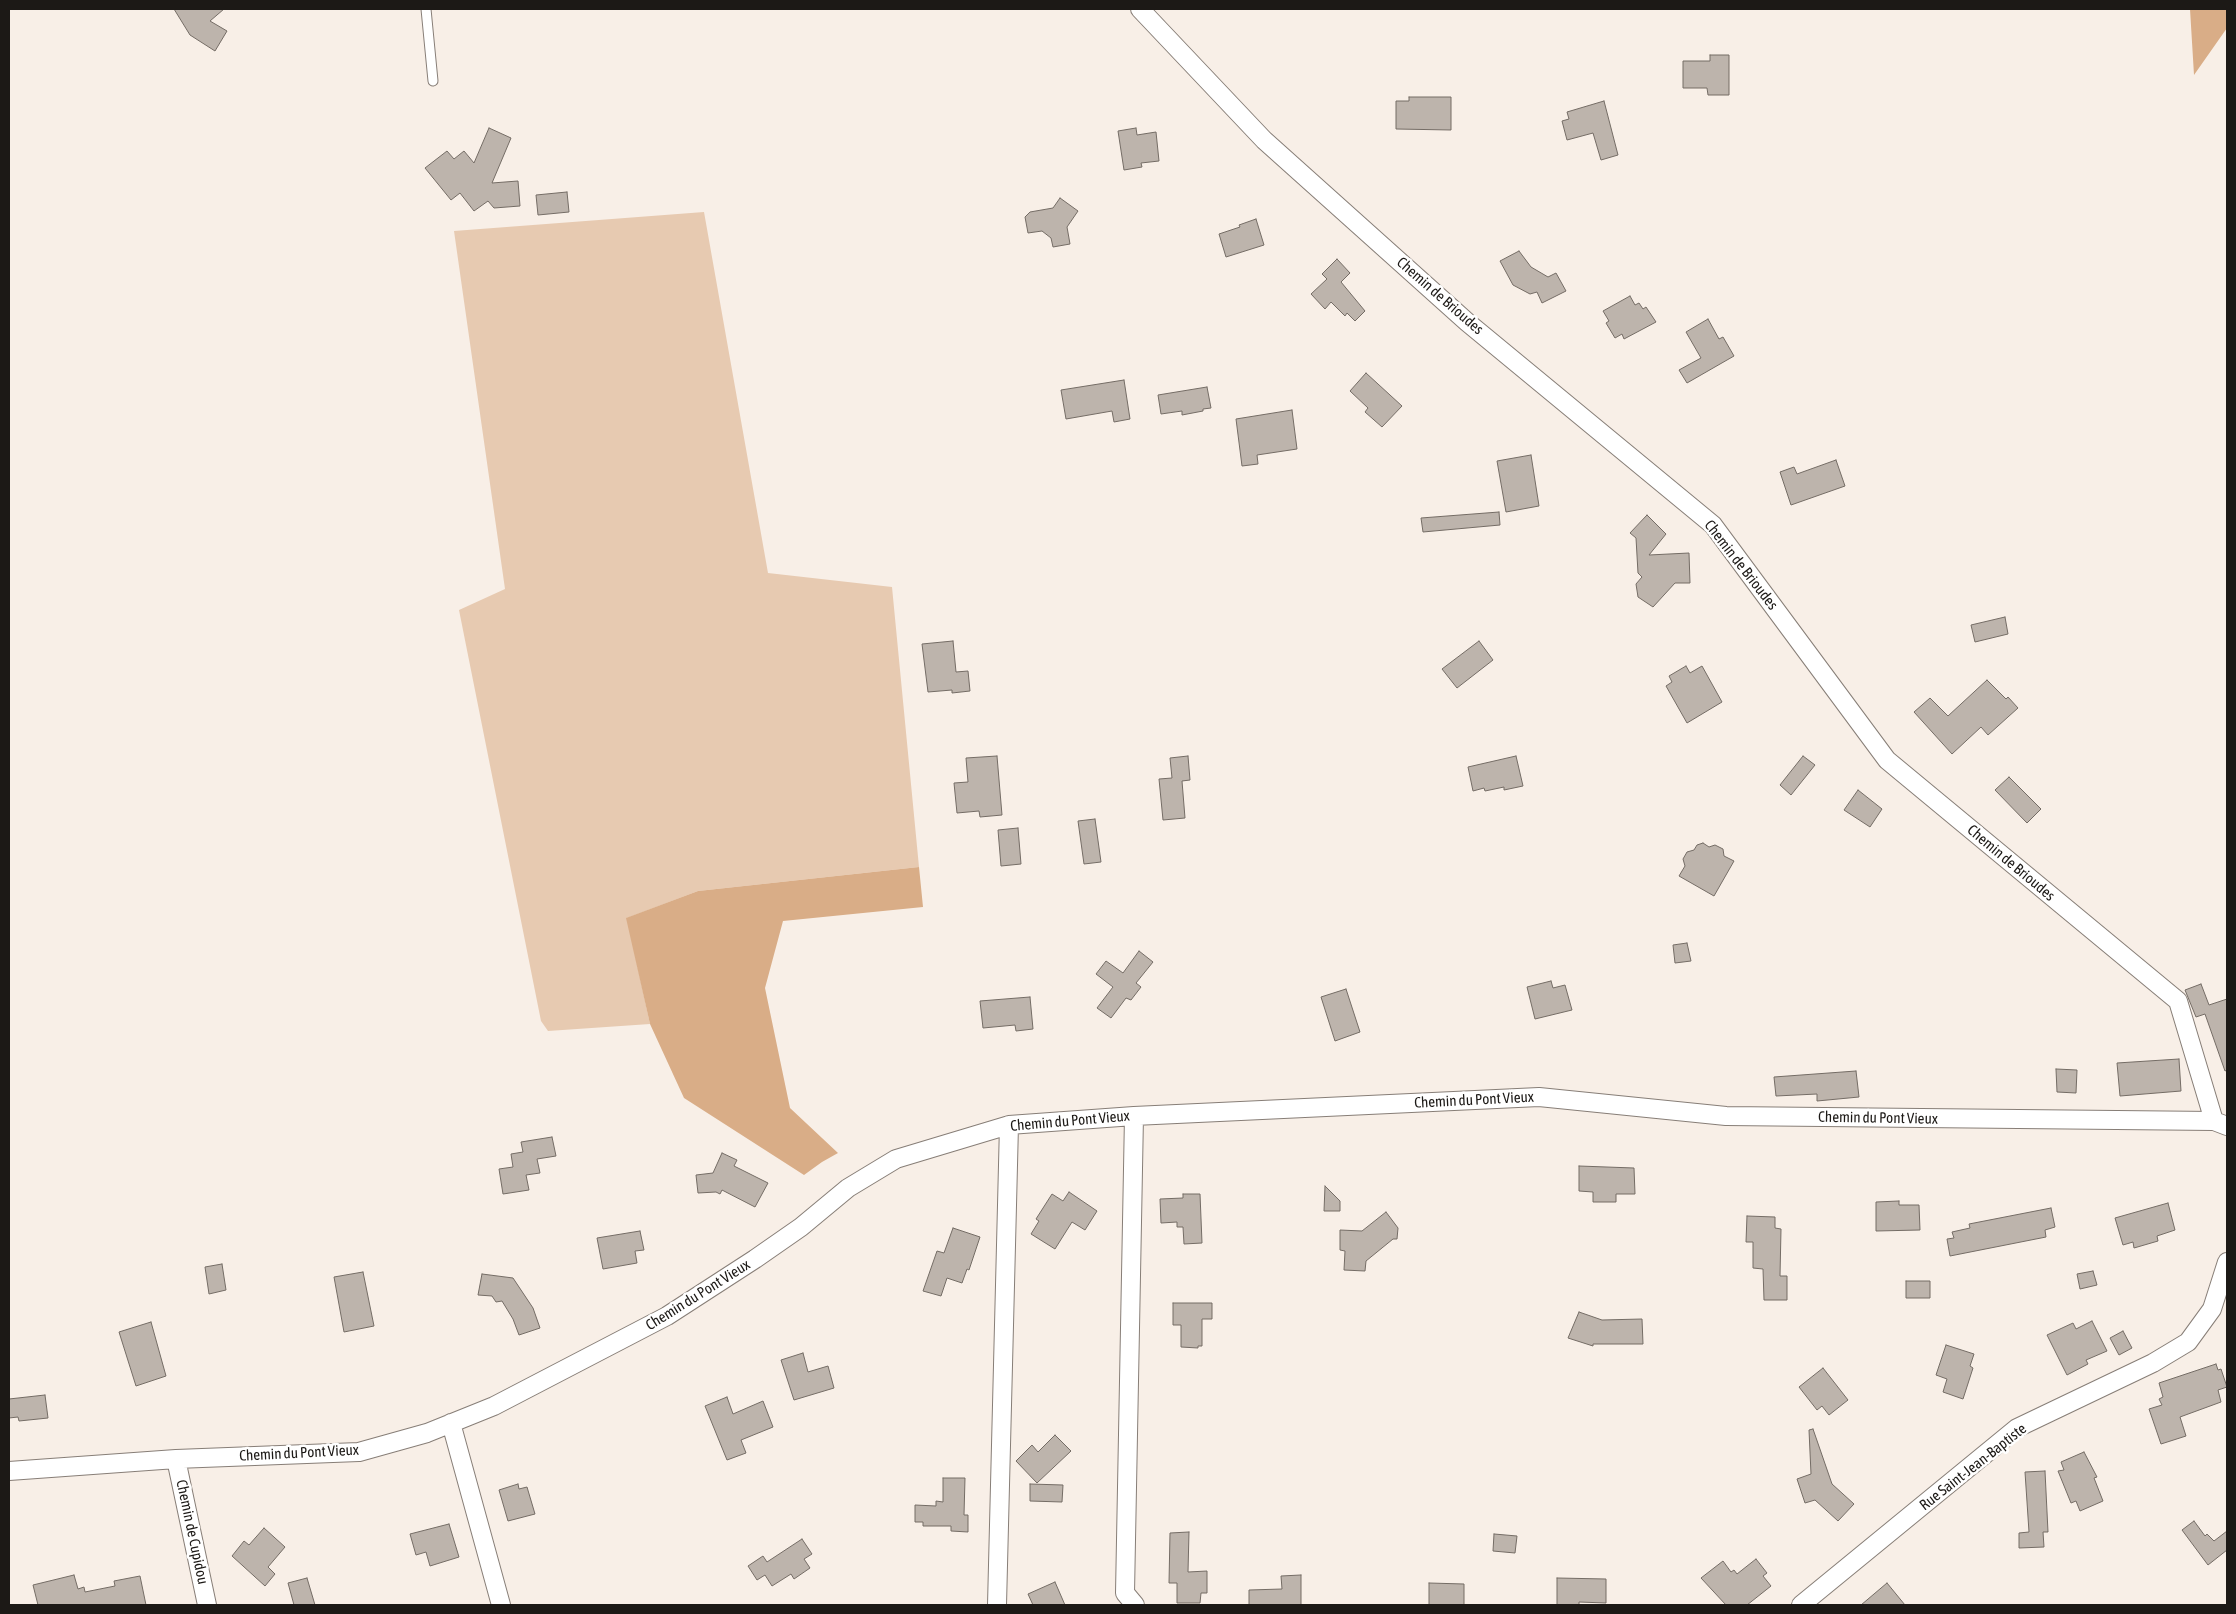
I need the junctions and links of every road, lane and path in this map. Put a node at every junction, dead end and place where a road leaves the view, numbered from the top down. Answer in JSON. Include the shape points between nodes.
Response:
{"nodes":[{"id":1,"x":426,"y":9,"type":"edge"},
{"id":2,"x":1140,"y":9,"type":"edge"},
{"id":3,"x":433,"y":81,"type":"dead end"},
{"id":4,"x":1134,"y":1116,"type":"junction"},
{"id":5,"x":2221,"y":1124,"type":"edge"},
{"id":6,"x":1009,"y":1125,"type":"junction"},
{"id":7,"x":2227,"y":1262,"type":"edge"},
{"id":8,"x":451,"y":1423,"type":"junction"},
{"id":9,"x":176,"y":1459,"type":"junction"},
{"id":10,"x":9,"y":1471,"type":"edge"},
{"id":11,"x":207,"y":1605,"type":"edge"},
{"id":12,"x":501,"y":1605,"type":"edge"},
{"id":13,"x":997,"y":1605,"type":"edge"},
{"id":14,"x":1135,"y":1605,"type":"edge"},
{"id":15,"x":1801,"y":1605,"type":"edge"}],
"edges":[{"from":1,"to":3,"type":"lane"},
{"from":2,"to":5,"type":"street","name":"Chemin de Brioudes","via":[[1264,140],[1467,322],[1713,525],[1887,760],[2178,1001]]},
{"from":4,"to":5,"type":"street","name":"Chemin du Pont Vieux","via":[[1539,1096],[1726,1116]]},
{"from":4,"to":6,"type":"street","name":"Chemin du Pont Vieux"},
{"from":4,"to":14,"type":"street","via":[[1126,1593]]},
{"from":6,"to":8,"type":"street","name":"Chemin du Pont Vieux","via":[[896,1159],[848,1188],[801,1227],[667,1316],[494,1406]]},
{"from":6,"to":13,"type":"street"},
{"from":7,"to":15,"type":"street","name":"Rue Saint-Jean-Baptiste","via":[[2212,1309],[2188,1342],[2153,1363],[2018,1428]]},
{"from":8,"to":9,"type":"street","name":"Chemin du Pont Vieux","via":[[360,1452]]},
{"from":8,"to":12,"type":"street"},
{"from":9,"to":10,"type":"street","name":"Chemin du Pont Vieux"},
{"from":9,"to":11,"type":"street","name":"Chemin de Cupidou"}]}
